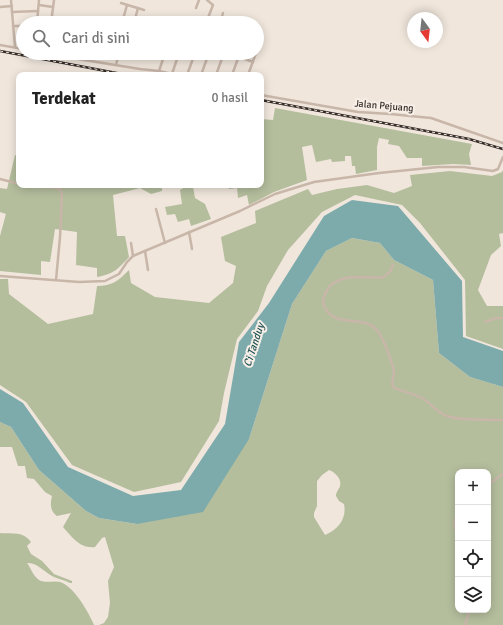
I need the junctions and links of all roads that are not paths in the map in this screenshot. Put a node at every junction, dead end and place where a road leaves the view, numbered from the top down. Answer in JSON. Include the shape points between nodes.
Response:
{"nodes":[{"id":1,"x":11,"y":0,"type":"edge"},
{"id":2,"x":39,"y":0,"type":"edge"},
{"id":3,"x":54,"y":0,"type":"edge"},
{"id":4,"x":199,"y":0,"type":"edge"},
{"id":5,"x":207,"y":0,"type":"edge"},
{"id":6,"x":120,"y":3,"type":"dead end"},
{"id":7,"x":39,"y":5,"type":"junction"},
{"id":8,"x":127,"y":5,"type":"junction"},
{"id":9,"x":12,"y":6,"type":"junction"},
{"id":10,"x":0,"y":7,"type":"edge"},
{"id":11,"x":53,"y":7,"type":"junction"},
{"id":12,"x":138,"y":8,"type":"junction"},
{"id":13,"x":196,"y":8,"type":"dead end"},
{"id":14,"x":144,"y":10,"type":"dead end"},
{"id":15,"x":38,"y":11,"type":"junction"},
{"id":16,"x":12,"y":12,"type":"junction"},
{"id":17,"x":223,"y":13,"type":"dead end"},
{"id":18,"x":38,"y":16,"type":"edge"},
{"id":19,"x":52,"y":16,"type":"edge"},
{"id":20,"x":125,"y":16,"type":"edge"},
{"id":21,"x":136,"y":16,"type":"edge"},
{"id":22,"x":208,"y":16,"type":"edge"},
{"id":23,"x":222,"y":16,"type":"edge"},
{"id":24,"x":13,"y":26,"type":"joint"},
{"id":25,"x":0,"y":45,"type":"edge"},
{"id":26,"x":15,"y":47,"type":"joint"},
{"id":27,"x":85,"y":60,"type":"edge"},
{"id":28,"x":117,"y":60,"type":"edge"},
{"id":29,"x":163,"y":60,"type":"edge"},
{"id":30,"x":177,"y":60,"type":"edge"},
{"id":31,"x":192,"y":60,"type":"edge"},
{"id":32,"x":206,"y":60,"type":"edge"},
{"id":33,"x":222,"y":60,"type":"edge"},
{"id":34,"x":238,"y":60,"type":"edge"},
{"id":35,"x":247,"y":60,"type":"edge"},
{"id":36,"x":253,"y":62,"type":"joint"},
{"id":37,"x":116,"y":65,"type":"junction"},
{"id":38,"x":159,"y":71,"type":"junction"},
{"id":39,"x":163,"y":72,"type":"edge"},
{"id":40,"x":173,"y":72,"type":"edge"},
{"id":41,"x":188,"y":72,"type":"edge"},
{"id":42,"x":202,"y":72,"type":"edge"},
{"id":43,"x":217,"y":72,"type":"edge"},
{"id":44,"x":233,"y":72,"type":"edge"},
{"id":45,"x":249,"y":72,"type":"edge"},
{"id":46,"x":264,"y":96,"type":"edge"},
{"id":47,"x":503,"y":143,"type":"edge"},
{"id":48,"x":503,"y":157,"type":"edge"},
{"id":49,"x":0,"y":179,"type":"edge"},
{"id":50,"x":16,"y":183,"type":"edge"},
{"id":51,"x":56,"y":188,"type":"edge"},
{"id":52,"x":156,"y":209,"type":"dead end"},
{"id":53,"x":189,"y":232,"type":"junction"},
{"id":54,"x":131,"y":243,"type":"dead end"},
{"id":55,"x":165,"y":243,"type":"junction"},
{"id":56,"x":192,"y":249,"type":"dead end"},
{"id":57,"x":145,"y":251,"type":"junction"},
{"id":58,"x":133,"y":256,"type":"junction"},
{"id":59,"x":393,"y":265,"type":"dead end"},
{"id":60,"x":148,"y":270,"type":"dead end"},
{"id":61,"x":0,"y":276,"type":"edge"},
{"id":62,"x":56,"y":280,"type":"junction"},
{"id":63,"x":503,"y":318,"type":"edge"},
{"id":64,"x":485,"y":322,"type":"dead end"},
{"id":65,"x":503,"y":420,"type":"edge"},
{"id":66,"x":503,"y":474,"type":"edge"},
{"id":67,"x":491,"y":483,"type":"edge"},
{"id":68,"x":455,"y":518,"type":"edge"},
{"id":69,"x":455,"y":528,"type":"edge"},
{"id":70,"x":469,"y":613,"type":"edge"},
{"id":71,"x":465,"y":625,"type":"edge"}],
"edges":[{"from":1,"to":9,"type":"street"},
{"from":2,"to":7,"type":"street"},
{"from":3,"to":11,"type":"street"},
{"from":4,"to":13,"type":"street"},
{"from":5,"to":22,"type":"street","via":[[212,4]]},
{"from":6,"to":8,"type":"street"},
{"from":7,"to":11,"type":"street"},
{"from":7,"to":15,"type":"street"},
{"from":8,"to":12,"type":"street"},
{"from":8,"to":20,"type":"street"},
{"from":9,"to":10,"type":"street"},
{"from":9,"to":16,"type":"street"},
{"from":11,"to":19,"type":"street"},
{"from":12,"to":14,"type":"street"},
{"from":12,"to":21,"type":"street"},
{"from":15,"to":16,"type":"street"},
{"from":15,"to":18,"type":"street"},
{"from":16,"to":24,"type":"street"},
{"from":17,"to":23,"type":"street"},
{"from":24,"to":26,"type":"street"},
{"from":25,"to":26,"type":"street"},
{"from":27,"to":37,"type":"street"},
{"from":28,"to":37,"type":"street"},
{"from":29,"to":38,"type":"street"},
{"from":30,"to":40,"type":"street"},
{"from":31,"to":41,"type":"street"},
{"from":32,"to":42,"type":"street"},
{"from":33,"to":43,"type":"street"},
{"from":34,"to":44,"type":"street"},
{"from":35,"to":36,"type":"street"},
{"from":36,"to":45,"type":"street"},
{"from":37,"to":38,"type":"street"},
{"from":38,"to":39,"type":"street"},
{"from":46,"to":47,"type":"street","name":"Jalan Pejuang","via":[[358,112],[431,118]]},
{"from":48,"to":53,"type":"street","via":[[498,170],[493,171],[438,167],[314,182],[275,194]]},
{"from":49,"to":50,"type":"street"},
{"from":51,"to":62,"type":"street","via":[[61,190],[62,195]]},
{"from":52,"to":55,"type":"street"},
{"from":53,"to":55,"type":"street"},
{"from":53,"to":56,"type":"street"},
{"from":54,"to":58,"type":"street"},
{"from":55,"to":57,"type":"street"},
{"from":57,"to":58,"type":"street"},
{"from":57,"to":60,"type":"street"},
{"from":58,"to":62,"type":"street","via":[[119,274],[105,282]]},
{"from":59,"to":65,"type":"street","via":[[390,272],[382,278],[342,278],[331,285],[323,301],[326,310],[331,316],[346,321],[372,325],[392,362],[393,387],[426,400],[435,410],[448,417]]},
{"from":61,"to":62,"type":"street"},
{"from":63,"to":64,"type":"street"},
{"from":66,"to":67,"type":"street"},
{"from":68,"to":69,"type":"street"},
{"from":70,"to":71,"type":"street"}]}
